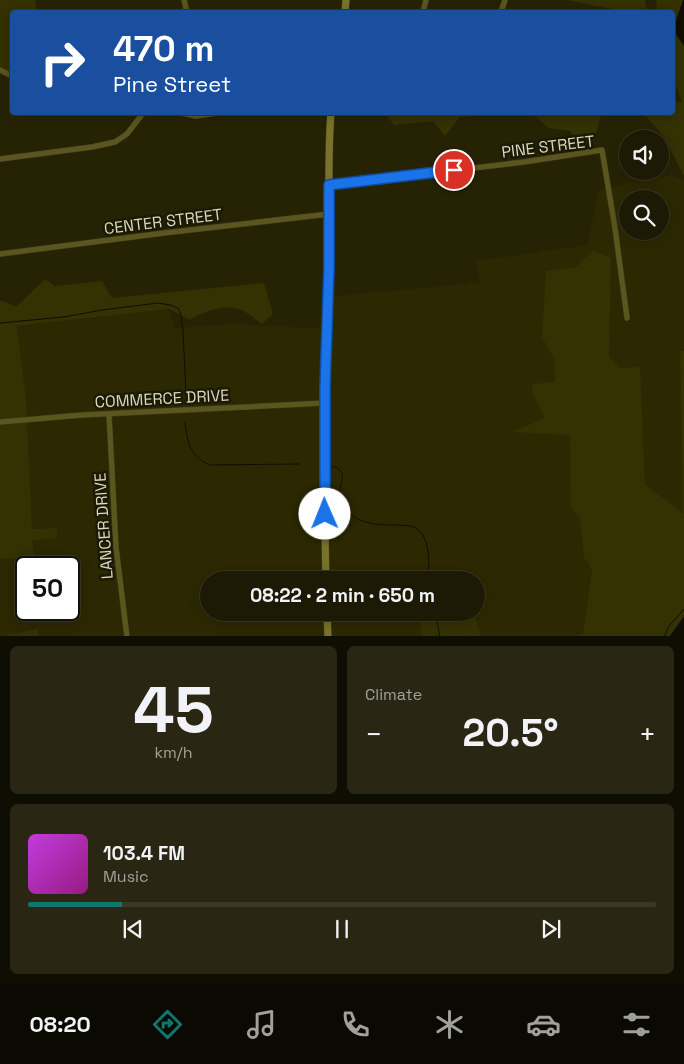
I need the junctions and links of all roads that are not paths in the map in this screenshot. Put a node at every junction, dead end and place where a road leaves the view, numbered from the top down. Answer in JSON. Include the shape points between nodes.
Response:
{"nodes":[{"id":1,"x":142,"y":115,"type":"edge"},
{"id":2,"x":331,"y":115,"type":"edge"},
{"id":3,"x":0,"y":159,"type":"edge"},
{"id":4,"x":329,"y":185,"type":"junction"},
{"id":5,"x":329,"y":214,"type":"junction"},
{"id":6,"x":0,"y":254,"type":"edge"},
{"id":7,"x":627,"y":318,"type":"dead end"},
{"id":8,"x":325,"y":403,"type":"junction"},
{"id":9,"x":109,"y":414,"type":"junction"},
{"id":10,"x":0,"y":422,"type":"edge"},
{"id":11,"x":326,"y":571,"type":"edge"},
{"id":12,"x":327,"y":621,"type":"edge"},
{"id":13,"x":127,"y":636,"type":"edge"},
{"id":14,"x":328,"y":636,"type":"edge"}],
"edges":[{"from":1,"to":3,"type":"street","via":[[116,142]]},
{"from":2,"to":4,"type":"main road"},
{"from":4,"to":5,"type":"main road"},
{"from":4,"to":7,"type":"street","name":"PINE STREET","via":[[602,150]]},
{"from":5,"to":6,"type":"street","name":"CENTER STREET"},
{"from":5,"to":8,"type":"main road"},
{"from":8,"to":9,"type":"street","name":"COMMERCE DRIVE"},
{"from":8,"to":11,"type":"main road"},
{"from":9,"to":10,"type":"street","name":"COMMERCE DRIVE"},
{"from":9,"to":13,"type":"street","name":"LANCER DRIVE","via":[[117,560]]},
{"from":12,"to":14,"type":"main road"}]}
